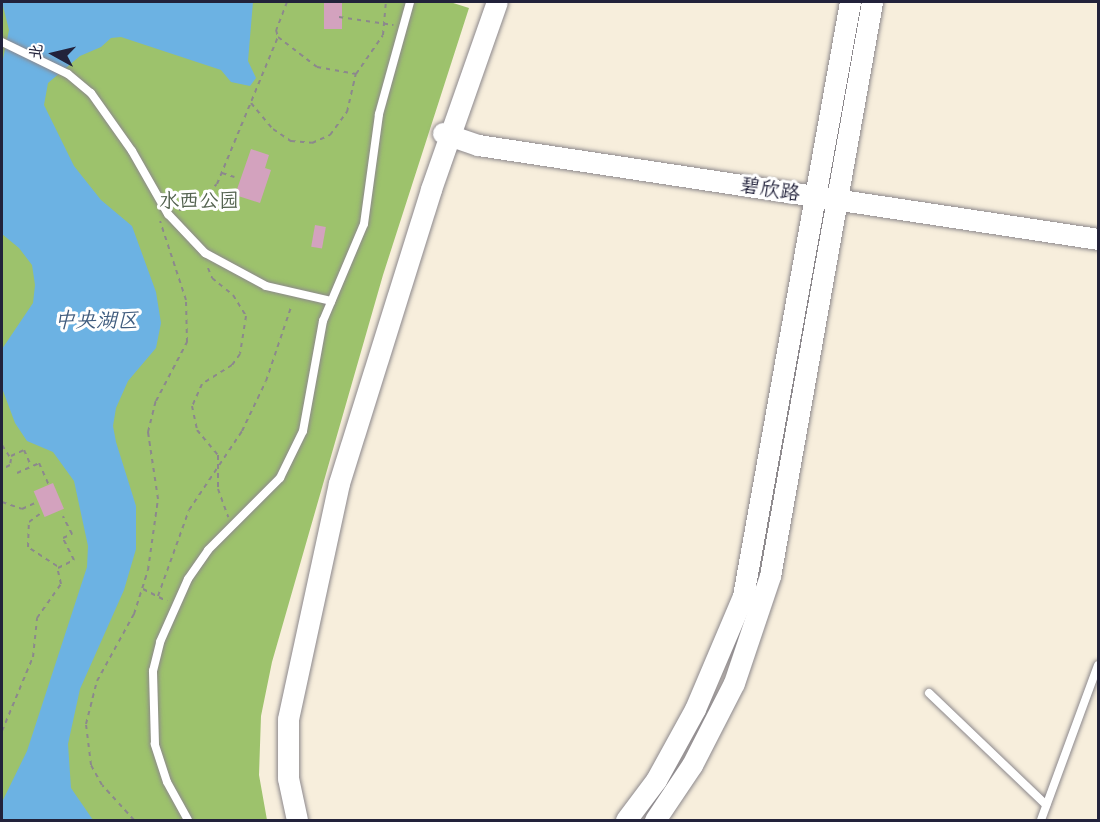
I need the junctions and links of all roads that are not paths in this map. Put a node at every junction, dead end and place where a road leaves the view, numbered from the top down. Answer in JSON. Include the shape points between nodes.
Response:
{"nodes":[{"id":1,"x":410,"y":2,"type":"edge"},
{"id":2,"x":489,"y":2,"type":"edge"},
{"id":3,"x":497,"y":2,"type":"edge"},
{"id":4,"x":850,"y":2,"type":"edge"},
{"id":5,"x":872,"y":2,"type":"edge"},
{"id":6,"x":2,"y":42,"type":"edge"},
{"id":7,"x":447,"y":130,"type":"junction"},
{"id":8,"x":816,"y":192,"type":"junction"},
{"id":9,"x":839,"y":195,"type":"junction"},
{"id":10,"x":1098,"y":227,"type":"edge"},
{"id":11,"x":1098,"y":239,"type":"edge"},
{"id":12,"x":331,"y":300,"type":"junction"},
{"id":13,"x":1098,"y":665,"type":"edge"},
{"id":14,"x":929,"y":693,"type":"dead end"},
{"id":15,"x":1046,"y":805,"type":"junction"},
{"id":16,"x":188,"y":820,"type":"edge"},
{"id":17,"x":290,"y":820,"type":"edge"},
{"id":18,"x":297,"y":820,"type":"edge"},
{"id":19,"x":626,"y":820,"type":"edge"},
{"id":20,"x":655,"y":820,"type":"edge"},
{"id":21,"x":1041,"y":820,"type":"edge"}],
"edges":[{"from":1,"to":12,"type":"lane","via":[[379,114],[364,224]]},
{"from":2,"to":7,"type":"street"},
{"from":3,"to":7,"type":"street"},
{"from":4,"to":8,"type":"street"},
{"from":5,"to":9,"type":"street"},
{"from":6,"to":12,"type":"lane","via":[[68,74],[91,93],[132,151],[168,214],[205,253],[232,270],[294,295]]},
{"from":7,"to":8,"type":"street","name":"碧欣路"},
{"from":7,"to":17,"type":"street","via":[[353,411],[317,555],[282,720],[282,782]]},
{"from":7,"to":18,"type":"street","via":[[339,483],[288,719],[288,778]]},
{"from":8,"to":9,"type":"street","name":"碧欣路"},
{"from":8,"to":19,"type":"street","via":[[743,596],[695,709],[656,780]]},
{"from":9,"to":10,"type":"street","name":"碧欣路"},
{"from":9,"to":11,"type":"street","name":"碧欣路"},
{"from":9,"to":20,"type":"street","via":[[779,535],[763,603],[715,723]]},
{"from":12,"to":16,"type":"lane","via":[[318,347],[312,399],[296,449],[280,478],[208,550],[175,604],[153,671],[151,709],[155,744],[167,782]]},
{"from":13,"to":15,"type":"lane"},
{"from":14,"to":15,"type":"lane"},
{"from":15,"to":21,"type":"lane"}]}
